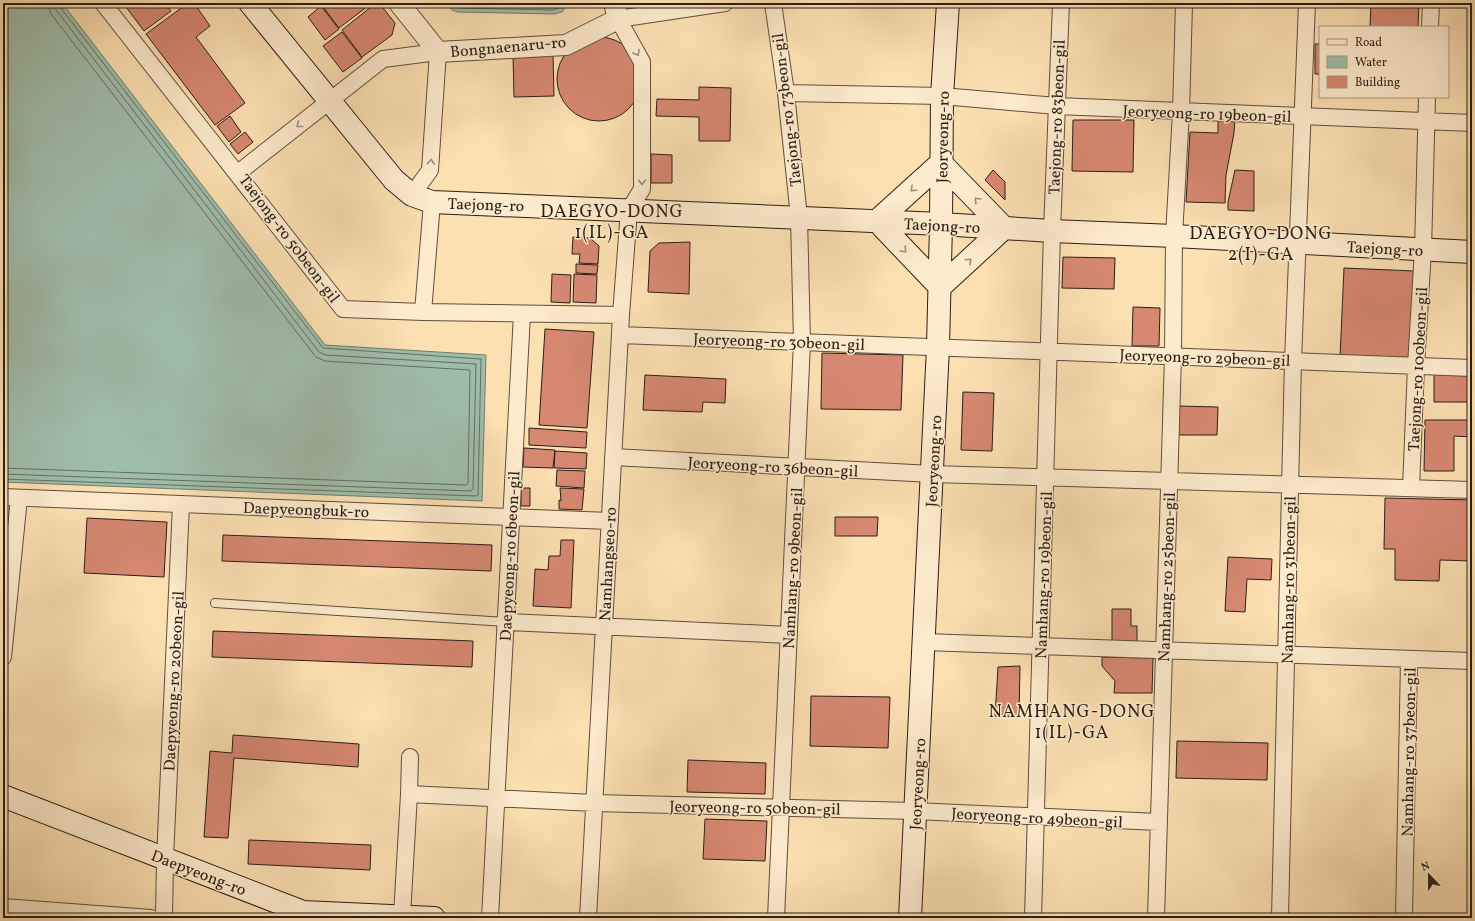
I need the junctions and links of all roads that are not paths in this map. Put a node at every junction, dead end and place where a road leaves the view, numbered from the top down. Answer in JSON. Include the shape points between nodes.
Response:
{"nodes":[{"id":1,"x":104,"y":3,"type":"edge"},
{"id":2,"x":250,"y":3,"type":"edge"},
{"id":3,"x":399,"y":3,"type":"edge"},
{"id":4,"x":725,"y":3,"type":"edge"},
{"id":5,"x":773,"y":3,"type":"edge"},
{"id":6,"x":948,"y":3,"type":"edge"},
{"id":7,"x":1061,"y":3,"type":"edge"},
{"id":8,"x":1184,"y":3,"type":"edge"},
{"id":9,"x":1308,"y":3,"type":"edge"},
{"id":10,"x":1431,"y":3,"type":"edge"},
{"id":11,"x":616,"y":11,"type":"edge"},
{"id":12,"x":1430,"y":26,"type":"edge"},
{"id":13,"x":438,"y":52,"type":"junction"},
{"id":14,"x":786,"y":93,"type":"junction"},
{"id":15,"x":942,"y":96,"type":"junction"},
{"id":16,"x":1427,"y":98,"type":"edge"},
{"id":17,"x":330,"y":101,"type":"junction"},
{"id":18,"x":1057,"y":106,"type":"junction"},
{"id":19,"x":1181,"y":112,"type":"junction"},
{"id":20,"x":1302,"y":117,"type":"junction"},
{"id":21,"x":1426,"y":122,"type":"junction"},
{"id":22,"x":1472,"y":123,"type":"edge"},
{"id":23,"x":942,"y":163,"type":"junction"},
{"id":24,"x":238,"y":173,"type":"junction"},
{"id":25,"x":412,"y":195,"type":"junction"},
{"id":26,"x":432,"y":202,"type":"junction"},
{"id":27,"x":629,"y":210,"type":"junction"},
{"id":28,"x":799,"y":218,"type":"junction"},
{"id":29,"x":877,"y":221,"type":"junction"},
{"id":30,"x":941,"y":224,"type":"junction"},
{"id":31,"x":1004,"y":228,"type":"junction"},
{"id":32,"x":1052,"y":231,"type":"junction"},
{"id":33,"x":1174,"y":236,"type":"junction"},
{"id":34,"x":1298,"y":243,"type":"junction"},
{"id":35,"x":1423,"y":250,"type":"junction"},
{"id":36,"x":1472,"y":252,"type":"edge"},
{"id":37,"x":940,"y":287,"type":"junction"},
{"id":38,"x":423,"y":312,"type":"junction"},
{"id":39,"x":522,"y":314,"type":"junction"},
{"id":40,"x":621,"y":315,"type":"junction"},
{"id":41,"x":620,"y":335,"type":"junction"},
{"id":42,"x":802,"y":342,"type":"junction"},
{"id":43,"x":938,"y":347,"type":"junction"},
{"id":44,"x":1049,"y":351,"type":"junction"},
{"id":45,"x":1173,"y":356,"type":"junction"},
{"id":46,"x":1293,"y":361,"type":"junction"},
{"id":47,"x":1416,"y":366,"type":"junction"},
{"id":48,"x":1472,"y":368,"type":"edge"},
{"id":49,"x":613,"y":457,"type":"junction"},
{"id":50,"x":796,"y":467,"type":"junction"},
{"id":51,"x":932,"y":474,"type":"junction"},
{"id":52,"x":1046,"y":477,"type":"junction"},
{"id":53,"x":1169,"y":481,"type":"junction"},
{"id":54,"x":1290,"y":484,"type":"junction"},
{"id":55,"x":1411,"y":488,"type":"junction"},
{"id":56,"x":1472,"y":490,"type":"edge"},
{"id":57,"x":3,"y":497,"type":"edge"},
{"id":58,"x":19,"y":498,"type":"junction"},
{"id":59,"x":181,"y":504,"type":"junction"},
{"id":60,"x":511,"y":517,"type":"junction"},
{"id":61,"x":610,"y":522,"type":"junction"},
{"id":62,"x":216,"y":603,"type":"dead end"},
{"id":63,"x":5,"y":622,"type":"edge"},
{"id":64,"x":506,"y":622,"type":"junction"},
{"id":65,"x":604,"y":627,"type":"junction"},
{"id":66,"x":789,"y":635,"type":"junction"},
{"id":67,"x":924,"y":642,"type":"junction"},
{"id":68,"x":1041,"y":646,"type":"junction"},
{"id":69,"x":1164,"y":650,"type":"junction"},
{"id":70,"x":1286,"y":655,"type":"junction"},
{"id":71,"x":3,"y":657,"type":"edge"},
{"id":72,"x":1409,"y":659,"type":"junction"},
{"id":73,"x":1472,"y":661,"type":"edge"},
{"id":74,"x":410,"y":757,"type":"dead end"},
{"id":75,"x":409,"y":794,"type":"junction"},
{"id":76,"x":3,"y":796,"type":"edge"},
{"id":77,"x":496,"y":798,"type":"junction"},
{"id":78,"x":594,"y":803,"type":"junction"},
{"id":79,"x":781,"y":808,"type":"junction"},
{"id":80,"x":915,"y":811,"type":"junction"},
{"id":81,"x":1036,"y":817,"type":"junction"},
{"id":82,"x":1159,"y":822,"type":"junction"},
{"id":83,"x":165,"y":858,"type":"junction"},
{"id":84,"x":3,"y":907,"type":"edge"},
{"id":85,"x":402,"y":916,"type":"junction"},
{"id":86,"x":151,"y":918,"type":"edge"},
{"id":87,"x":164,"y":918,"type":"edge"},
{"id":88,"x":434,"y":918,"type":"edge"},
{"id":89,"x":490,"y":918,"type":"edge"},
{"id":90,"x":588,"y":918,"type":"edge"},
{"id":91,"x":776,"y":918,"type":"edge"},
{"id":92,"x":910,"y":918,"type":"edge"},
{"id":93,"x":1033,"y":918,"type":"edge"},
{"id":94,"x":1156,"y":918,"type":"edge"},
{"id":95,"x":1280,"y":918,"type":"edge"},
{"id":96,"x":1404,"y":918,"type":"edge"}],
"edges":[{"from":1,"to":24,"type":"street"},
{"from":2,"to":17,"type":"main road","name":"Taejong-ro"},
{"from":3,"to":13,"type":"street","name":"Bongnaenaru-ro"},
{"from":4,"to":11,"type":"street"},
{"from":5,"to":14,"type":"street","name":"Taejong-ro 73beon-gil"},
{"from":6,"to":15,"type":"main road","name":"Jeoryeong-ro"},
{"from":7,"to":18,"type":"street","name":"Taejong-ro 83beon-gil"},
{"from":8,"to":19,"type":"street","name":"Namhang-ro 25beon-gil"},
{"from":9,"to":20,"type":"street","name":"Namhang-ro 31beon-gil"},
{"from":10,"to":12,"type":"street"},
{"from":11,"to":13,"type":"street","name":"Bongnaenaru-ro","via":[[566,45]]},
{"from":11,"to":27,"type":"street","one_way":true,"via":[[642,62],[642,189]]},
{"from":13,"to":17,"type":"street","via":[[382,59]]},
{"from":25,"to":13,"type":"street","one_way":true,"via":[[430,170]]},
{"from":14,"to":15,"type":"street","name":"Jeoryeong-ro 19beon-gil"},
{"from":14,"to":28,"type":"street","name":"Taejong-ro 73beon-gil"},
{"from":15,"to":18,"type":"street","name":"Jeoryeong-ro 19beon-gil"},
{"from":15,"to":23,"type":"main road","name":"Jeoryeong-ro"},
{"from":16,"to":21,"type":"street","name":"Taejong-ro 100beon-gil"},
{"from":17,"to":24,"type":"street","name":"Taejong-ro 50beon-gil","one_way":true},
{"from":17,"to":25,"type":"main road","name":"Taejong-ro","via":[[394,180]]},
{"from":18,"to":19,"type":"street","name":"Jeoryeong-ro 19beon-gil"},
{"from":18,"to":32,"type":"street","name":"Taejong-ro 83beon-gil"},
{"from":19,"to":20,"type":"street","name":"Jeoryeong-ro 19beon-gil"},
{"from":19,"to":33,"type":"street","name":"Namhang-ro 25beon-gil"},
{"from":20,"to":21,"type":"street","name":"Jeoryeong-ro 19beon-gil"},
{"from":20,"to":34,"type":"street","name":"Namhang-ro 31beon-gil"},
{"from":21,"to":22,"type":"street","name":"Jeoryeong-ro 19beon-gil"},
{"from":21,"to":35,"type":"street","name":"Taejong-ro 100beon-gil"},
{"from":23,"to":29,"type":"main road","one_way":true},
{"from":23,"to":30,"type":"main road","name":"Jeoryeong-ro"},
{"from":31,"to":23,"type":"main road","one_way":true},
{"from":24,"to":38,"type":"street","name":"Taejong-ro 50beon-gil","via":[[343,309]]},
{"from":25,"to":26,"type":"main road","name":"Taejong-ro"},
{"from":26,"to":27,"type":"main road","name":"Taejong-ro"},
{"from":26,"to":38,"type":"street"},
{"from":27,"to":28,"type":"main road","name":"Taejong-ro"},
{"from":27,"to":40,"type":"street","name":"Namhangseo-ro"},
{"from":28,"to":29,"type":"main road","name":"Taejong-ro"},
{"from":28,"to":42,"type":"street","name":"Namhang-ro 9beon-gil"},
{"from":29,"to":30,"type":"main road","name":"Taejong-ro"},
{"from":29,"to":37,"type":"main road","one_way":true},
{"from":30,"to":31,"type":"main road","name":"Taejong-ro"},
{"from":30,"to":37,"type":"main road","name":"Jeoryeong-ro"},
{"from":31,"to":32,"type":"main road","name":"Taejong-ro"},
{"from":37,"to":31,"type":"main road","one_way":true},
{"from":32,"to":33,"type":"main road","name":"Taejong-ro"},
{"from":32,"to":44,"type":"street","name":"Namhang-ro 19beon-gil"},
{"from":33,"to":34,"type":"main road","name":"Taejong-ro"},
{"from":33,"to":45,"type":"street","name":"Namhang-ro 25beon-gil"},
{"from":34,"to":35,"type":"main road","name":"Taejong-ro"},
{"from":34,"to":46,"type":"street","name":"Namhang-ro 31beon-gil"},
{"from":35,"to":36,"type":"main road","name":"Taejong-ro"},
{"from":35,"to":47,"type":"street","name":"Taejong-ro 100beon-gil"},
{"from":37,"to":43,"type":"main road","name":"Jeoryeong-ro"},
{"from":38,"to":39,"type":"street","name":"Taejong-ro 50beon-gil"},
{"from":39,"to":40,"type":"street","name":"Taejong-ro 50beon-gil"},
{"from":39,"to":60,"type":"street","name":"Daepyeong-ro 6beon-gil"},
{"from":40,"to":41,"type":"street","name":"Namhangseo-ro"},
{"from":41,"to":42,"type":"street","name":"Jeoryeong-ro 30beon-gil"},
{"from":41,"to":49,"type":"street","name":"Namhangseo-ro"},
{"from":42,"to":43,"type":"street","name":"Jeoryeong-ro 30beon-gil"},
{"from":42,"to":50,"type":"street","name":"Namhang-ro 9beon-gil"},
{"from":43,"to":44,"type":"street","name":"Jeoryeong-ro 29beon-gil"},
{"from":43,"to":51,"type":"main road","name":"Jeoryeong-ro"},
{"from":44,"to":45,"type":"street","name":"Jeoryeong-ro 29beon-gil"},
{"from":44,"to":52,"type":"street","name":"Namhang-ro 19beon-gil"},
{"from":45,"to":46,"type":"street","name":"Jeoryeong-ro 29beon-gil"},
{"from":45,"to":53,"type":"street","name":"Namhang-ro 25beon-gil"},
{"from":46,"to":47,"type":"street","name":"Jeoryeong-ro 29beon-gil"},
{"from":46,"to":54,"type":"street","name":"Namhang-ro 31beon-gil"},
{"from":47,"to":48,"type":"street","name":"Jeoryeong-ro 29beon-gil"},
{"from":47,"to":55,"type":"street","name":"Taejong-ro 100beon-gil"},
{"from":49,"to":50,"type":"street","name":"Jeoryeong-ro 36beon-gil"},
{"from":49,"to":61,"type":"street","name":"Namhangseo-ro"},
{"from":50,"to":51,"type":"street","name":"Jeoryeong-ro 36beon-gil"},
{"from":50,"to":66,"type":"street","name":"Namhang-ro 9beon-gil"},
{"from":51,"to":52,"type":"street","name":"Jeoryeong-ro 36beon-gil"},
{"from":51,"to":67,"type":"main road","name":"Jeoryeong-ro"},
{"from":52,"to":53,"type":"street","name":"Jeoryeong-ro 36beon-gil"},
{"from":52,"to":68,"type":"street","name":"Namhang-ro 19beon-gil"},
{"from":53,"to":54,"type":"street","name":"Jeoryeong-ro 36beon-gil"},
{"from":53,"to":69,"type":"street","name":"Namhang-ro 25beon-gil"},
{"from":54,"to":55,"type":"street","name":"Jeoryeong-ro 36beon-gil"},
{"from":54,"to":70,"type":"street","name":"Namhang-ro 31beon-gil"},
{"from":55,"to":56,"type":"street","name":"Jeoryeong-ro 36beon-gil"},
{"from":57,"to":58,"type":"street","name":"Daepyeongbuk-ro"},
{"from":58,"to":59,"type":"street","name":"Daepyeongbuk-ro"},
{"from":58,"to":63,"type":"street"},
{"from":59,"to":60,"type":"street","name":"Daepyeongbuk-ro"},
{"from":59,"to":83,"type":"street","name":"Daepyeong-ro 20beon-gil"},
{"from":60,"to":61,"type":"street","name":"Daepyeongbuk-ro"},
{"from":60,"to":64,"type":"street","name":"Daepyeong-ro 6beon-gil"},
{"from":61,"to":65,"type":"street","name":"Namhangseo-ro"},
{"from":62,"to":64,"type":"lane"},
{"from":63,"to":71,"type":"street"},
{"from":64,"to":65,"type":"street"},
{"from":64,"to":77,"type":"street","name":"Daepyeong-ro 6beon-gil"},
{"from":65,"to":66,"type":"street"},
{"from":65,"to":78,"type":"street","name":"Namhangseo-ro"},
{"from":66,"to":79,"type":"street","name":"Namhang-ro 9beon-gil"},
{"from":67,"to":68,"type":"street"},
{"from":67,"to":80,"type":"main road","name":"Jeoryeong-ro"},
{"from":68,"to":69,"type":"street"},
{"from":68,"to":81,"type":"street","name":"Namhang-ro 19beon-gil"},
{"from":69,"to":70,"type":"street"},
{"from":69,"to":82,"type":"street","name":"Namhang-ro 25beon-gil"},
{"from":70,"to":72,"type":"street"},
{"from":70,"to":95,"type":"street","name":"Namhang-ro 31beon-gil"},
{"from":72,"to":73,"type":"street"},
{"from":72,"to":96,"type":"street","name":"Namhang-ro 37beon-gil"},
{"from":74,"to":75,"type":"street"},
{"from":75,"to":77,"type":"street"},
{"from":75,"to":85,"type":"street"},
{"from":76,"to":83,"type":"main road","name":"Daepyeong-ro"},
{"from":77,"to":78,"type":"street"},
{"from":77,"to":89,"type":"street","name":"Daepyeong-ro 6beon-gil"},
{"from":78,"to":79,"type":"street","name":"Jeoryeong-ro 50beon-gil"},
{"from":78,"to":90,"type":"street","name":"Namhangseo-ro"},
{"from":79,"to":80,"type":"street","name":"Jeoryeong-ro 50beon-gil"},
{"from":79,"to":91,"type":"street","name":"Namhang-ro 9beon-gil"},
{"from":80,"to":81,"type":"street","name":"Jeoryeong-ro 49beon-gil"},
{"from":80,"to":92,"type":"main road","name":"Jeoryeong-ro"},
{"from":81,"to":82,"type":"street","name":"Jeoryeong-ro 49beon-gil"},
{"from":81,"to":93,"type":"street","name":"Namhang-ro 19beon-gil"},
{"from":82,"to":94,"type":"street","name":"Namhang-ro 25beon-gil"},
{"from":83,"to":85,"type":"main road","name":"Daepyeong-ro","via":[[303,912]]},
{"from":83,"to":87,"type":"street","name":"Daepyeong-ro 20beon-gil"},
{"from":84,"to":86,"type":"street"},
{"from":85,"to":88,"type":"main road","name":"Daepyeong-ro"}]}
